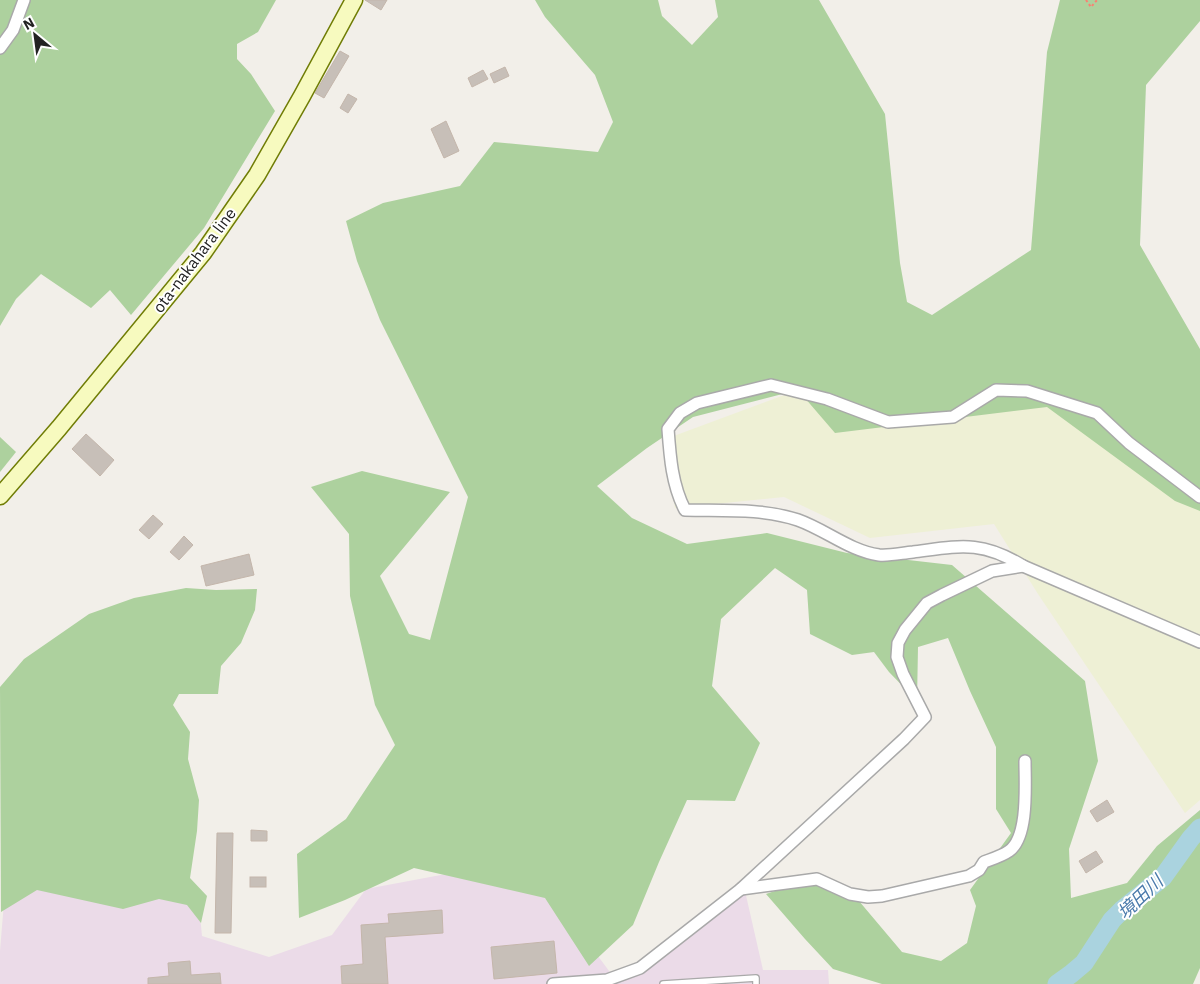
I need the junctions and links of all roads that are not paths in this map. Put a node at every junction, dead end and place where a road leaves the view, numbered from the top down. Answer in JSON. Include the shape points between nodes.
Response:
{"nodes":[{"id":1,"x":24,"y":0,"type":"edge"},
{"id":2,"x":354,"y":0,"type":"edge"},
{"id":3,"x":0,"y":48,"type":"edge"},
{"id":4,"x":0,"y":496,"type":"edge"},
{"id":5,"x":1200,"y":497,"type":"edge"},
{"id":6,"x":1023,"y":566,"type":"junction"},
{"id":7,"x":1200,"y":642,"type":"edge"},
{"id":8,"x":1025,"y":761,"type":"dead end"},
{"id":9,"x":741,"y":889,"type":"junction"},
{"id":10,"x":553,"y":984,"type":"edge"},
{"id":11,"x":663,"y":984,"type":"edge"},
{"id":12,"x":756,"y":984,"type":"edge"}],
"edges":[{"from":1,"to":3,"type":"street","via":[[13,30]]},
{"from":2,"to":4,"type":"main road","name":"ota-nakahara line","via":[[261,167],[204,253]]},
{"from":5,"to":6,"type":"street","via":[[1129,443],[1097,413],[1027,391],[996,390],[953,417],[888,422],[827,399],[772,385],[697,403],[680,413],[668,429],[674,480],[685,510],[786,517],[865,552],[881,555],[965,545],[992,550]]},
{"from":6,"to":7,"type":"street"},
{"from":6,"to":9,"type":"street","via":[[992,571],[927,603],[901,637],[897,657],[925,717]]},
{"from":8,"to":9,"type":"street","via":[[1024,818],[1017,844],[1008,852],[984,862],[980,870],[969,876],[868,897],[850,894],[817,879]]},
{"from":9,"to":10,"type":"street","via":[[640,968],[607,980]]},
{"from":11,"to":12,"type":"lane","via":[[756,978]]}]}
